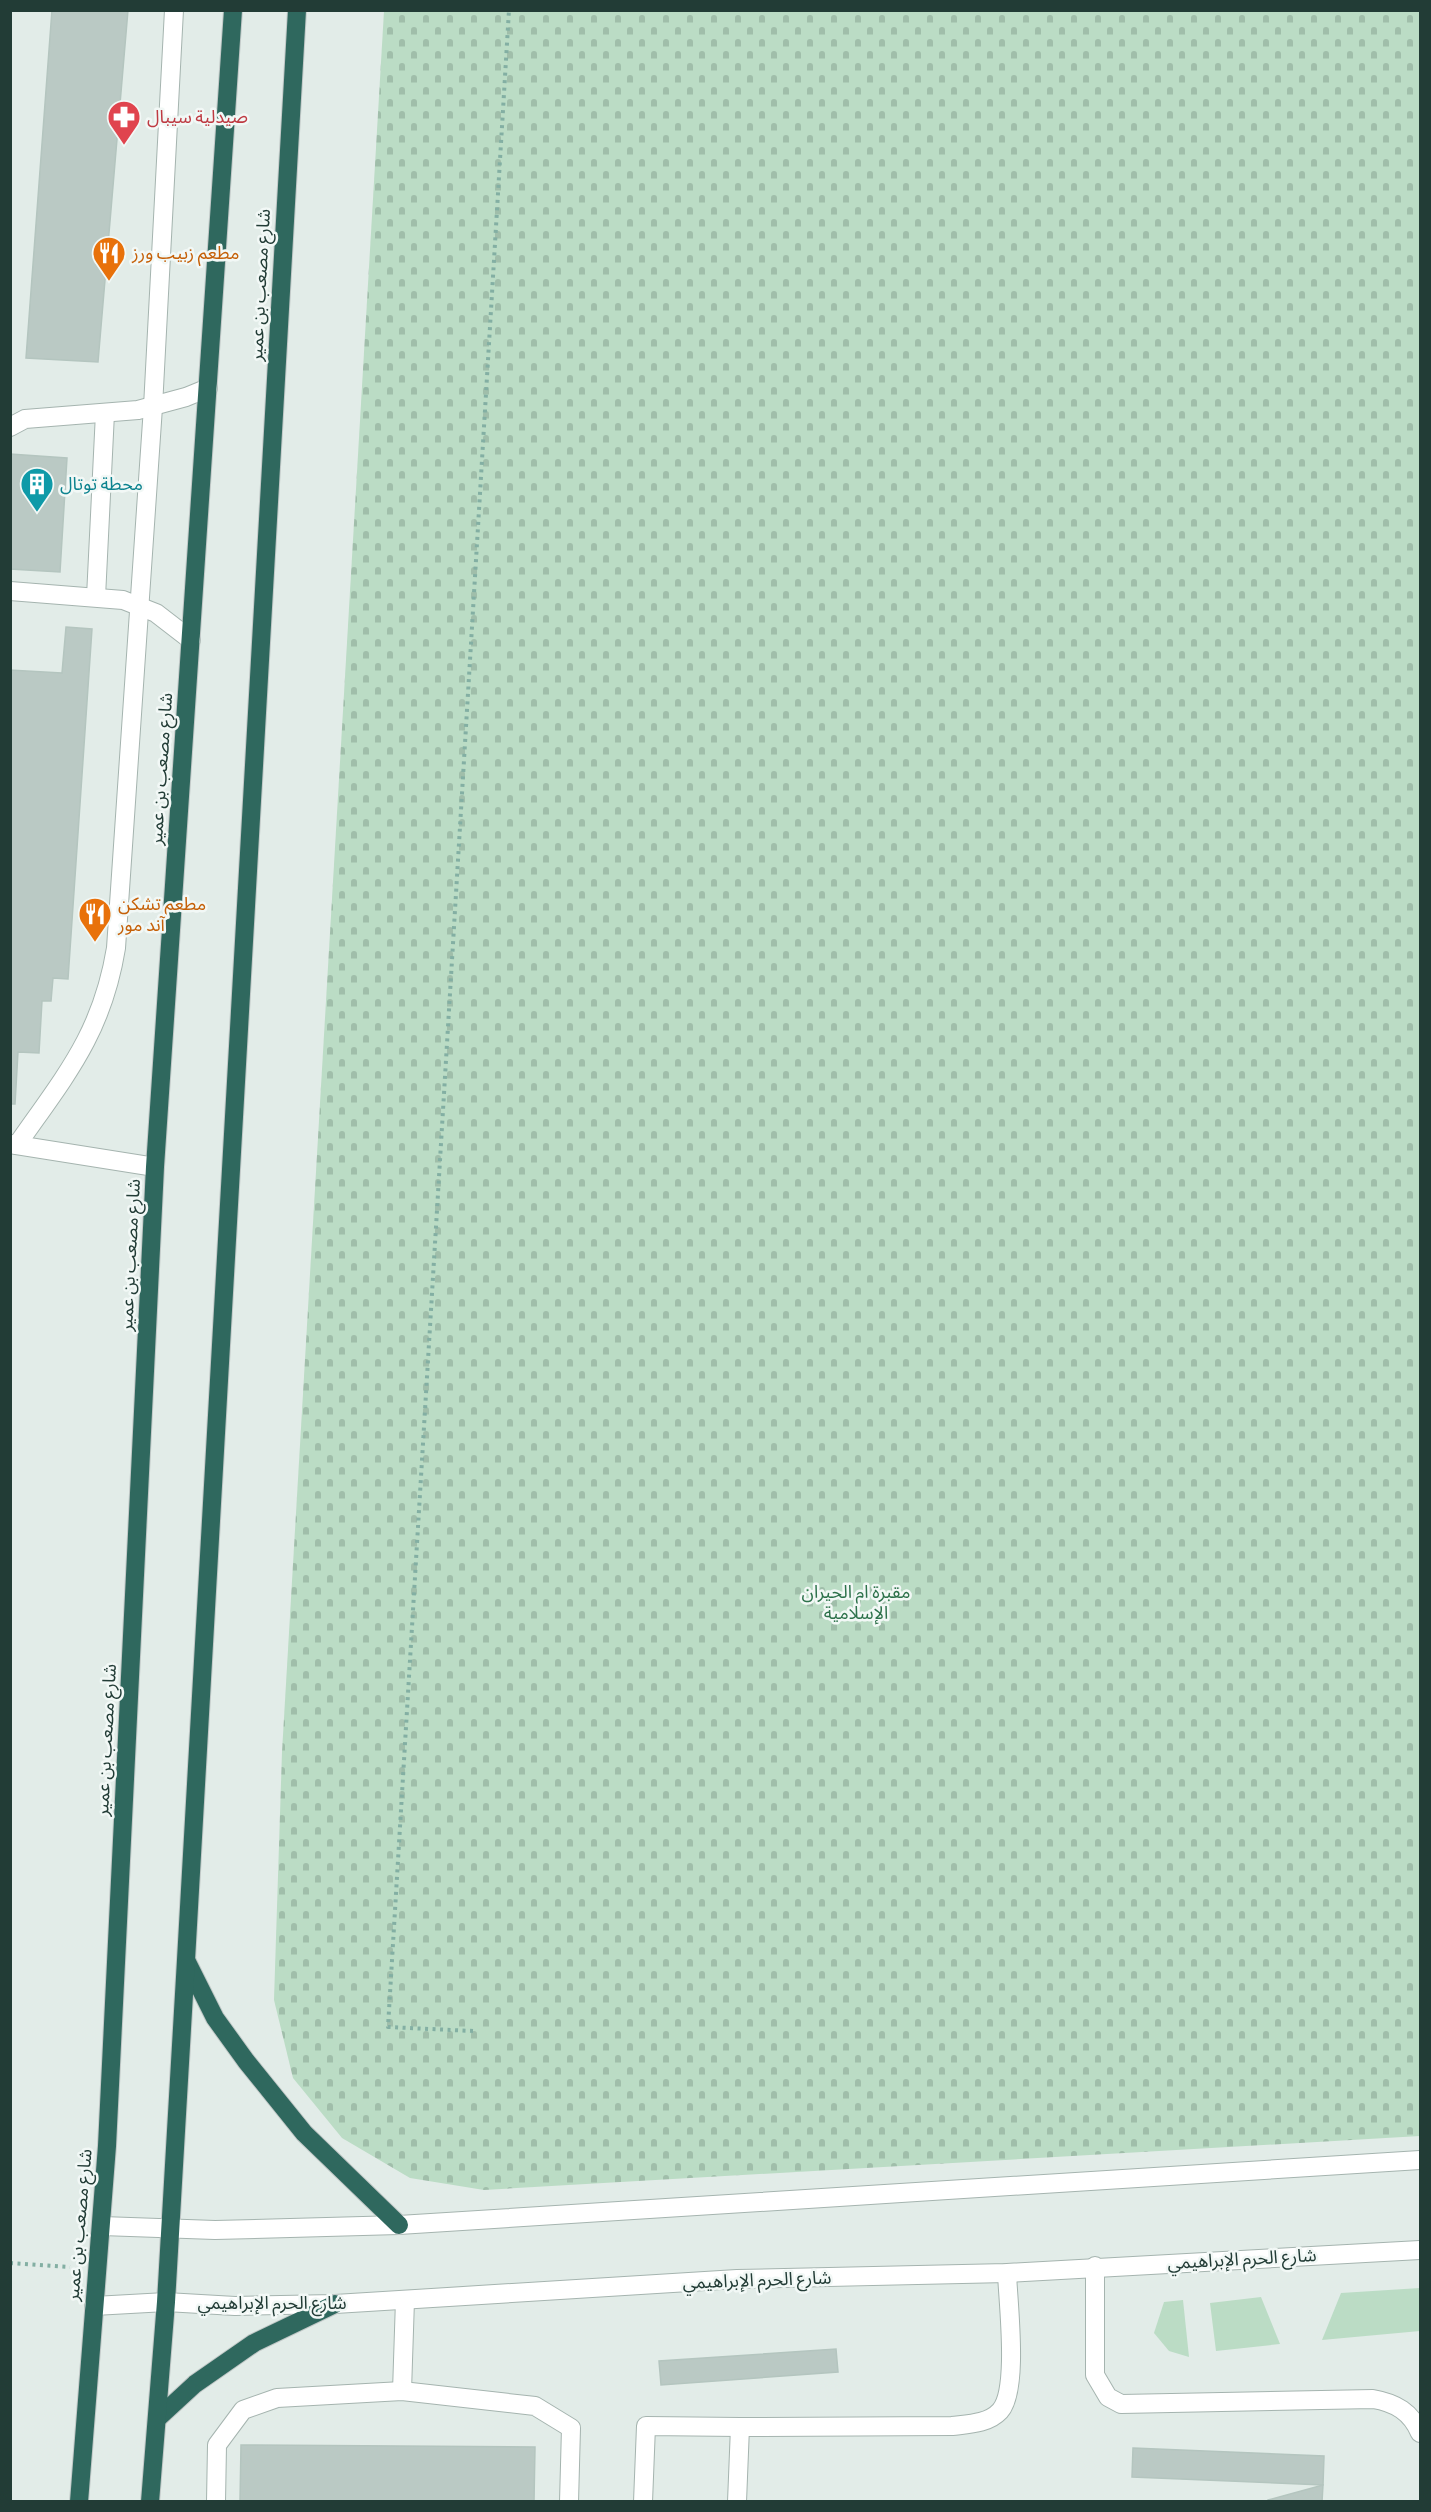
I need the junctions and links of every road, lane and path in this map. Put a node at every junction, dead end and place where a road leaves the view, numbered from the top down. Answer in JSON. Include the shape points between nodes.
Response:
{"nodes":[{"id":1,"x":174,"y":10,"type":"edge"},
{"id":2,"x":233,"y":10,"type":"edge"},
{"id":3,"x":297,"y":10,"type":"edge"},
{"id":4,"x":509,"y":10,"type":"edge"},
{"id":5,"x":208,"y":388,"type":"junction"},
{"id":6,"x":153,"y":407,"type":"junction"},
{"id":7,"x":105,"y":413,"type":"junction"},
{"id":8,"x":10,"y":427,"type":"edge"},
{"id":9,"x":10,"y":591,"type":"edge"},
{"id":10,"x":96,"y":597,"type":"junction"},
{"id":11,"x":138,"y":605,"type":"junction"},
{"id":12,"x":191,"y":640,"type":"junction"},
{"id":13,"x":14,"y":1144,"type":"edge"},
{"id":14,"x":155,"y":1167,"type":"junction"},
{"id":15,"x":186,"y":1960,"type":"junction"},
{"id":16,"x":473,"y":2031,"type":"dead end"},
{"id":17,"x":1420,"y":2160,"type":"edge"},
{"id":18,"x":399,"y":2225,"type":"junction"},
{"id":19,"x":102,"y":2226,"type":"junction"},
{"id":20,"x":170,"y":2230,"type":"junction"},
{"id":21,"x":1420,"y":2250,"type":"edge"},
{"id":22,"x":10,"y":2263,"type":"edge"},
{"id":23,"x":1095,"y":2266,"type":"junction"},
{"id":24,"x":97,"y":2269,"type":"junction"},
{"id":25,"x":1007,"y":2273,"type":"junction"},
{"id":26,"x":405,"y":2300,"type":"junction"},
{"id":27,"x":166,"y":2302,"type":"junction"},
{"id":28,"x":335,"y":2304,"type":"junction"},
{"id":29,"x":94,"y":2306,"type":"junction"},
{"id":30,"x":402,"y":2391,"type":"junction"},
{"id":31,"x":157,"y":2419,"type":"junction"},
{"id":32,"x":740,"y":2427,"type":"junction"},
{"id":33,"x":1420,"y":2433,"type":"edge"},
{"id":34,"x":79,"y":2502,"type":"edge"},
{"id":35,"x":150,"y":2502,"type":"edge"},
{"id":36,"x":216,"y":2502,"type":"edge"},
{"id":37,"x":569,"y":2502,"type":"edge"},
{"id":38,"x":643,"y":2502,"type":"edge"},
{"id":39,"x":737,"y":2502,"type":"edge"}],
"edges":[{"from":1,"to":6,"type":"street"},
{"from":2,"to":5,"type":"highway","name":"شارع مصعب بن عمير"},
{"from":3,"to":15,"type":"highway","name":"شارع مصعب بن عمير"},
{"from":4,"to":16,"type":"path","via":[[388,2027]]},
{"from":5,"to":6,"type":"street"},
{"from":5,"to":12,"type":"highway","name":"شارع مصعب بن عمير"},
{"from":6,"to":7,"type":"street"},
{"from":6,"to":11,"type":"street"},
{"from":7,"to":8,"type":"street","via":[[25,419]]},
{"from":7,"to":10,"type":"street"},
{"from":9,"to":10,"type":"street"},
{"from":10,"to":11,"type":"street"},
{"from":11,"to":12,"type":"street","via":[[171,623]]},
{"from":11,"to":13,"type":"street","via":[[111,978],[91,1035]]},
{"from":12,"to":14,"type":"highway","name":"شارع مصعب بن عمير"},
{"from":13,"to":14,"type":"street"},
{"from":14,"to":19,"type":"highway","name":"شارع مصعب بن عمير"},
{"from":15,"to":18,"type":"highway","via":[[215,2018],[246,2061],[304,2133]]},
{"from":15,"to":20,"type":"highway","name":"شارع مصعب بن عمير"},
{"from":17,"to":18,"type":"street"},
{"from":18,"to":20,"type":"street"},
{"from":19,"to":20,"type":"street"},
{"from":19,"to":24,"type":"highway","name":"شارع مصعب بن عمير"},
{"from":20,"to":27,"type":"highway","name":"شارع مصعب بن عمير"},
{"from":21,"to":23,"type":"street","name":"شارع الحرم الإبراهيمي"},
{"from":22,"to":24,"type":"path"},
{"from":23,"to":25,"type":"street","name":"شارع الحرم الإبراهيمي"},
{"from":23,"to":33,"type":"street","via":[[1095,2375],[1108,2397],[1121,2404],[1373,2399],[1399,2406]]},
{"from":24,"to":29,"type":"highway","name":"شارع مصعب بن عمير"},
{"from":25,"to":26,"type":"street","name":"شارع الحرم الإبراهيمي","via":[[737,2279]]},
{"from":25,"to":32,"type":"street","via":[[1011,2387],[1000,2411],[991,2418],[952,2426]]},
{"from":26,"to":28,"type":"street","name":"شارع الحرم الإبراهيمي"},
{"from":26,"to":30,"type":"street"},
{"from":27,"to":28,"type":"street","name":"شارع الحرم الإبراهيمي","via":[[235,2306]]},
{"from":27,"to":29,"type":"street","name":"شارع الحرم الإبراهيمي"},
{"from":27,"to":31,"type":"highway","name":"شارع مصعب بن عمير"},
{"from":28,"to":31,"type":"highway","via":[[246,2348],[195,2384]]},
{"from":29,"to":34,"type":"highway","name":"شارع مصعب بن عمير"},
{"from":30,"to":36,"type":"street","via":[[277,2398],[243,2410],[217,2445]]},
{"from":30,"to":37,"type":"street","via":[[535,2406],[571,2428]]},
{"from":31,"to":35,"type":"highway","name":"شارع مصعب بن عمير"},
{"from":32,"to":38,"type":"street","via":[[646,2426]]},
{"from":32,"to":39,"type":"street"}]}
